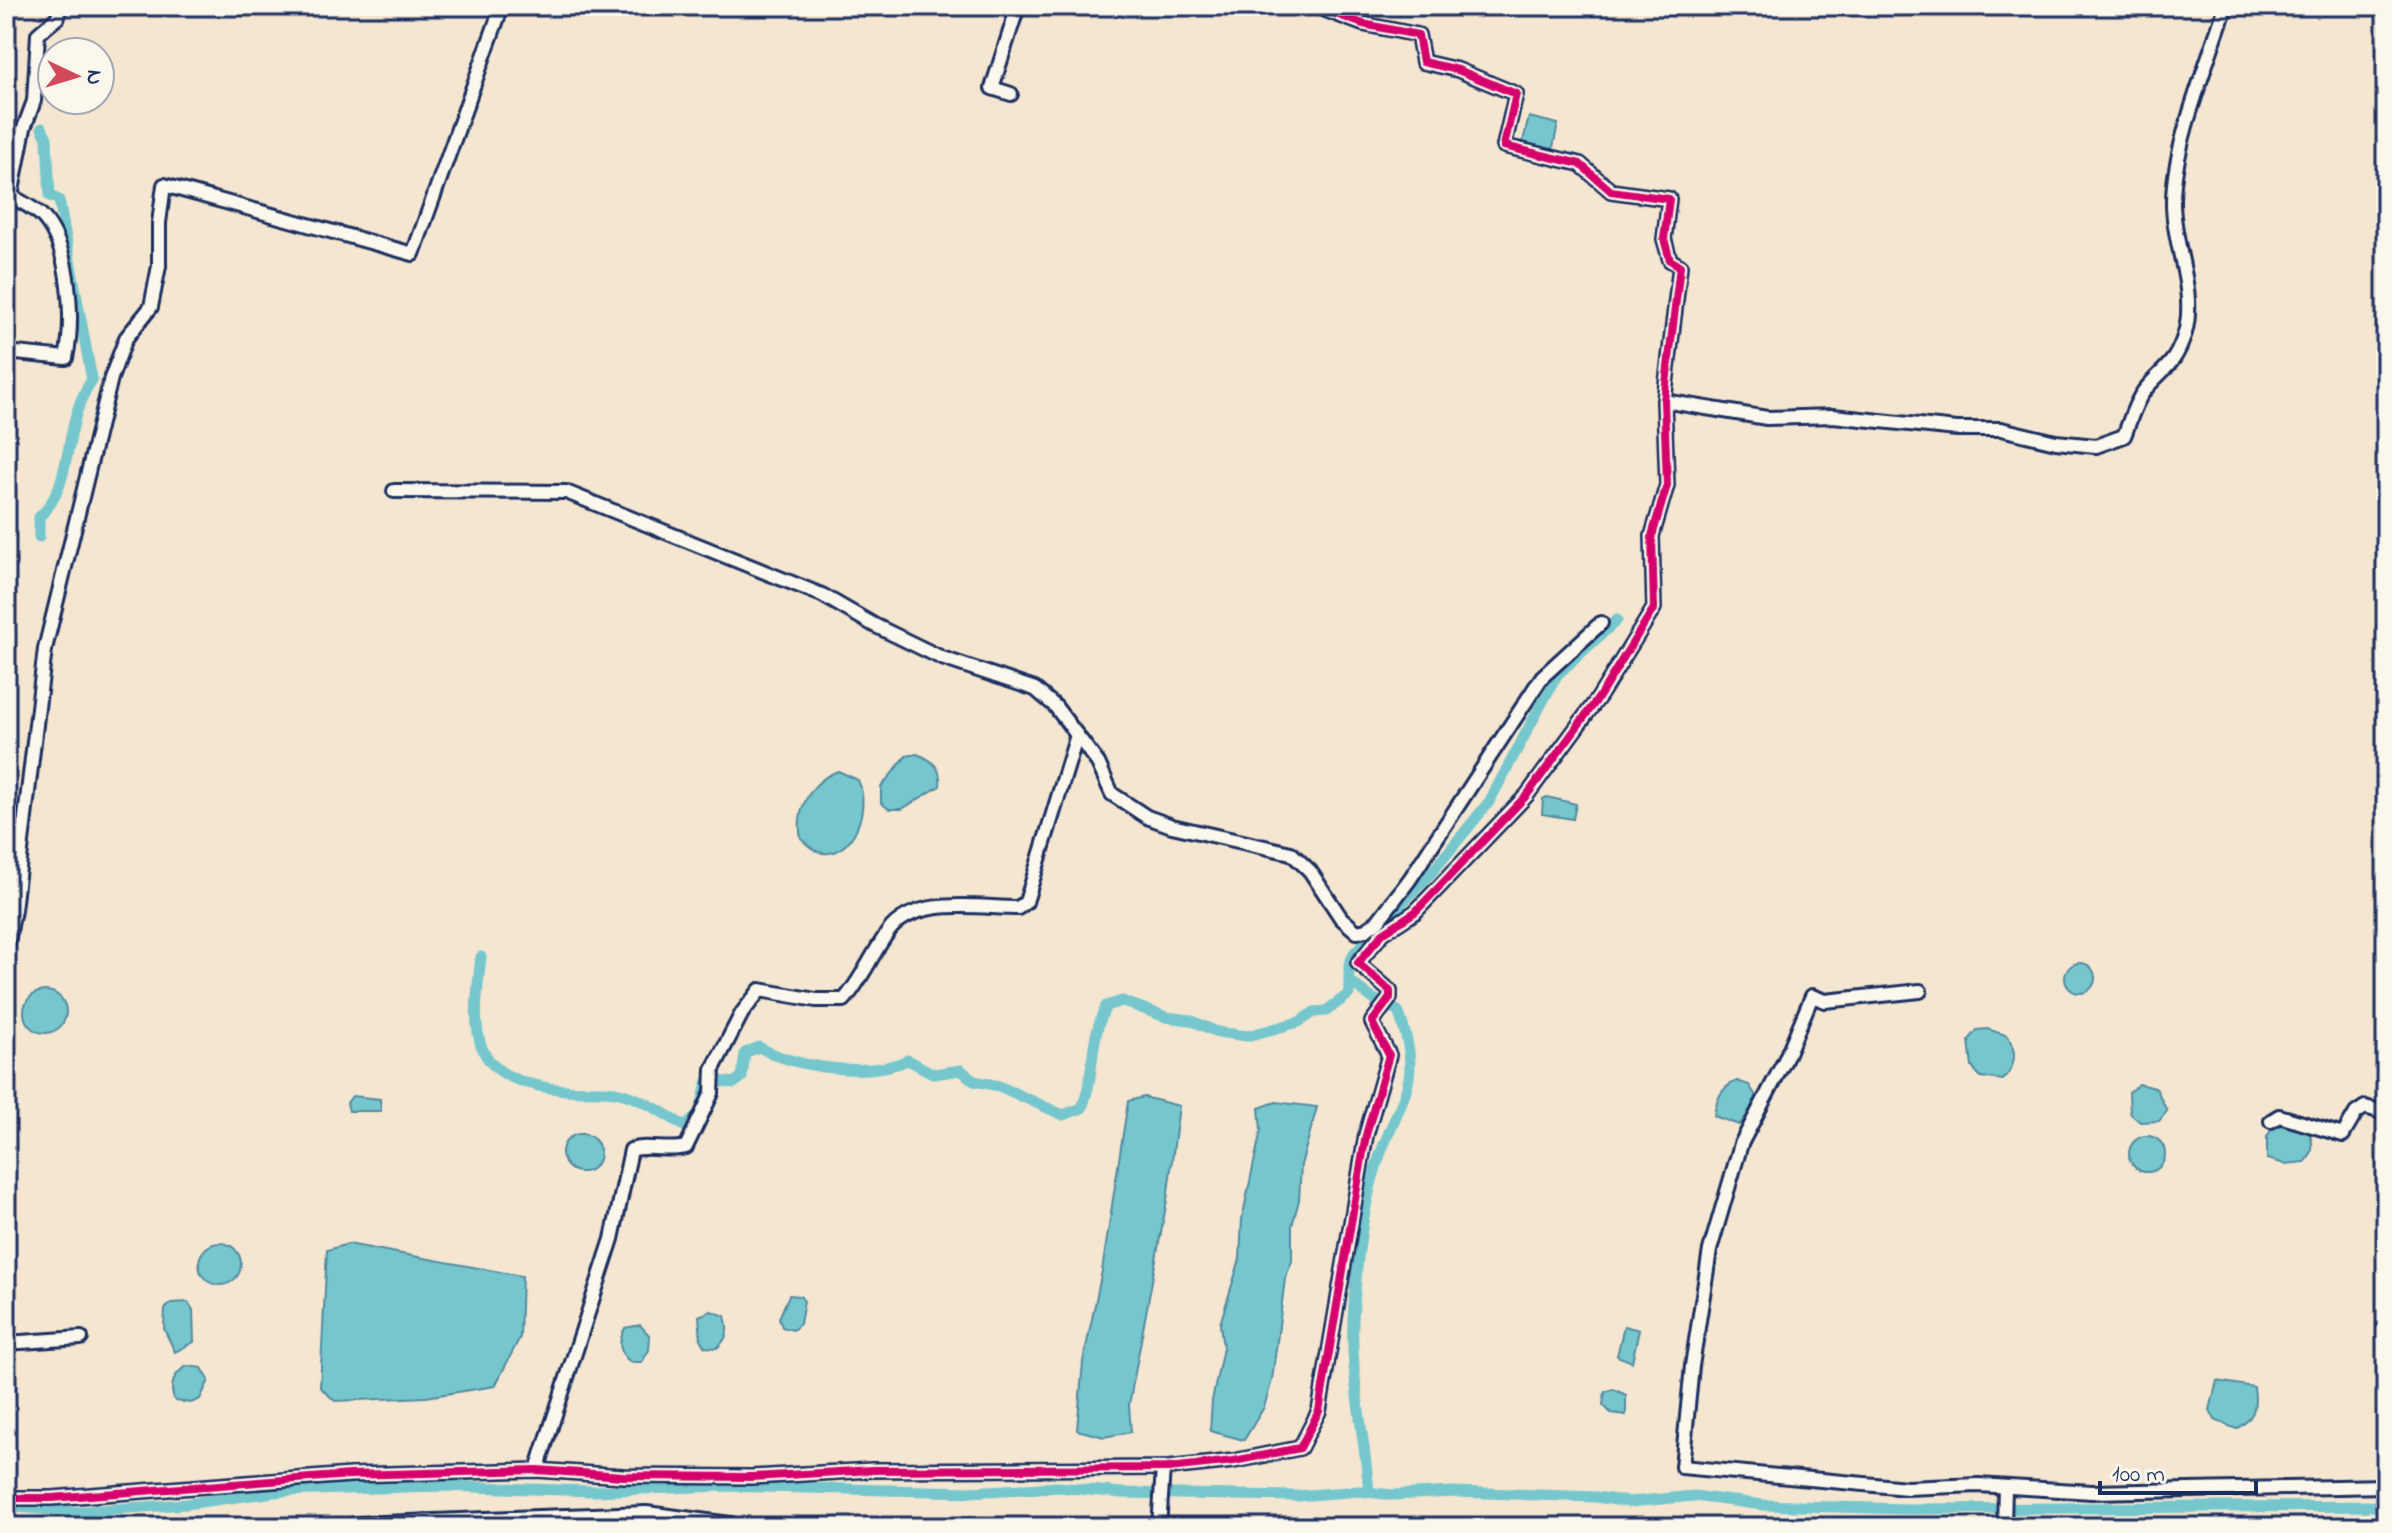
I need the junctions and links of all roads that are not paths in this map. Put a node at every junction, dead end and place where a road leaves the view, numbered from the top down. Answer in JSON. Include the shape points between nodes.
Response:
{"nodes":[{"id":1,"x":60,"y":6,"type":"edge"},
{"id":2,"x":502,"y":6,"type":"edge"},
{"id":3,"x":1018,"y":6,"type":"edge"},
{"id":4,"x":1315,"y":6,"type":"edge"},
{"id":5,"x":2226,"y":6,"type":"edge"},
{"id":6,"x":1011,"y":94,"type":"dead end"},
{"id":7,"x":9,"y":196,"type":"edge"},
{"id":8,"x":6,"y":352,"type":"edge"},
{"id":9,"x":1664,"y":401,"type":"junction"},
{"id":10,"x":394,"y":491,"type":"dead end"},
{"id":11,"x":1601,"y":623,"type":"dead end"},
{"id":12,"x":1077,"y":735,"type":"junction"},
{"id":13,"x":6,"y":952,"type":"edge"},
{"id":14,"x":1920,"y":991,"type":"dead end"},
{"id":15,"x":2386,"y":1113,"type":"edge"},
{"id":16,"x":2271,"y":1121,"type":"dead end"},
{"id":17,"x":81,"y":1338,"type":"dead end"},
{"id":18,"x":6,"y":1343,"type":"edge"},
{"id":19,"x":537,"y":1470,"type":"junction"},
{"id":20,"x":1163,"y":1471,"type":"junction"},
{"id":21,"x":2386,"y":1486,"type":"edge"},
{"id":22,"x":2005,"y":1487,"type":"junction"},
{"id":23,"x":6,"y":1493,"type":"edge"},
{"id":24,"x":1159,"y":1522,"type":"edge"},
{"id":25,"x":356,"y":1527,"type":"edge"},
{"id":26,"x":730,"y":1527,"type":"edge"},
{"id":27,"x":2004,"y":1527,"type":"edge"}],
"edges":[{"from":1,"to":7,"type":"street","via":[[58,17],[38,34],[34,101]]},
{"from":2,"to":13,"type":"street","via":[[413,254],[164,185],[151,307],[126,338],[111,378],[45,649]]},
{"from":3,"to":6,"type":"street","via":[[992,88]]},
{"from":4,"to":9,"type":"street","via":[[1363,24],[1418,35],[1423,62],[1516,94],[1504,146],[1580,164],[1611,191],[1669,199],[1664,239],[1670,260],[1680,266]]},
{"from":5,"to":9,"type":"street","via":[[2174,186],[2186,329],[2167,370],[2136,404],[2124,436],[2096,446],[2001,429],[1833,416],[1767,418]]},
{"from":7,"to":8,"type":"street","via":[[43,217],[55,237],[72,330],[66,358]]},
{"from":9,"to":20,"type":"street","via":[[1667,485],[1652,536],[1654,608],[1599,697],[1527,795],[1415,912],[1383,933],[1358,963],[1390,991],[1372,1022],[1389,1055],[1366,1135],[1326,1379],[1313,1428],[1292,1452]]},
{"from":10,"to":12,"type":"street","via":[[566,492],[822,595],[942,658],[1035,689]]},
{"from":11,"to":12,"type":"street","via":[[1542,677],[1410,879],[1378,921],[1362,932],[1349,927],[1291,853],[1172,826],[1112,794]]},
{"from":12,"to":19,"type":"street","via":[[1026,902],[1018,908],[953,907],[907,916],[887,934],[844,1000],[760,990],[713,1069],[712,1093],[686,1147],[631,1150],[612,1239]]},
{"from":14,"to":22,"type":"street","via":[[1825,1001],[1812,996],[1741,1144],[1710,1250],[1682,1467],[1907,1488]]},
{"from":15,"to":16,"type":"street","via":[[2365,1107],[2343,1135],[2279,1116]]},
{"from":17,"to":18,"type":"street"},
{"from":19,"to":20,"type":"street","via":[[752,1477],[872,1470]]},
{"from":19,"to":23,"type":"street","via":[[289,1478],[52,1498],[14,1498]]},
{"from":20,"to":24,"type":"street"},
{"from":21,"to":22,"type":"street","via":[[2092,1492]]},
{"from":22,"to":27,"type":"street"},
{"from":25,"to":26,"type":"street","via":[[646,1516]]}]}
